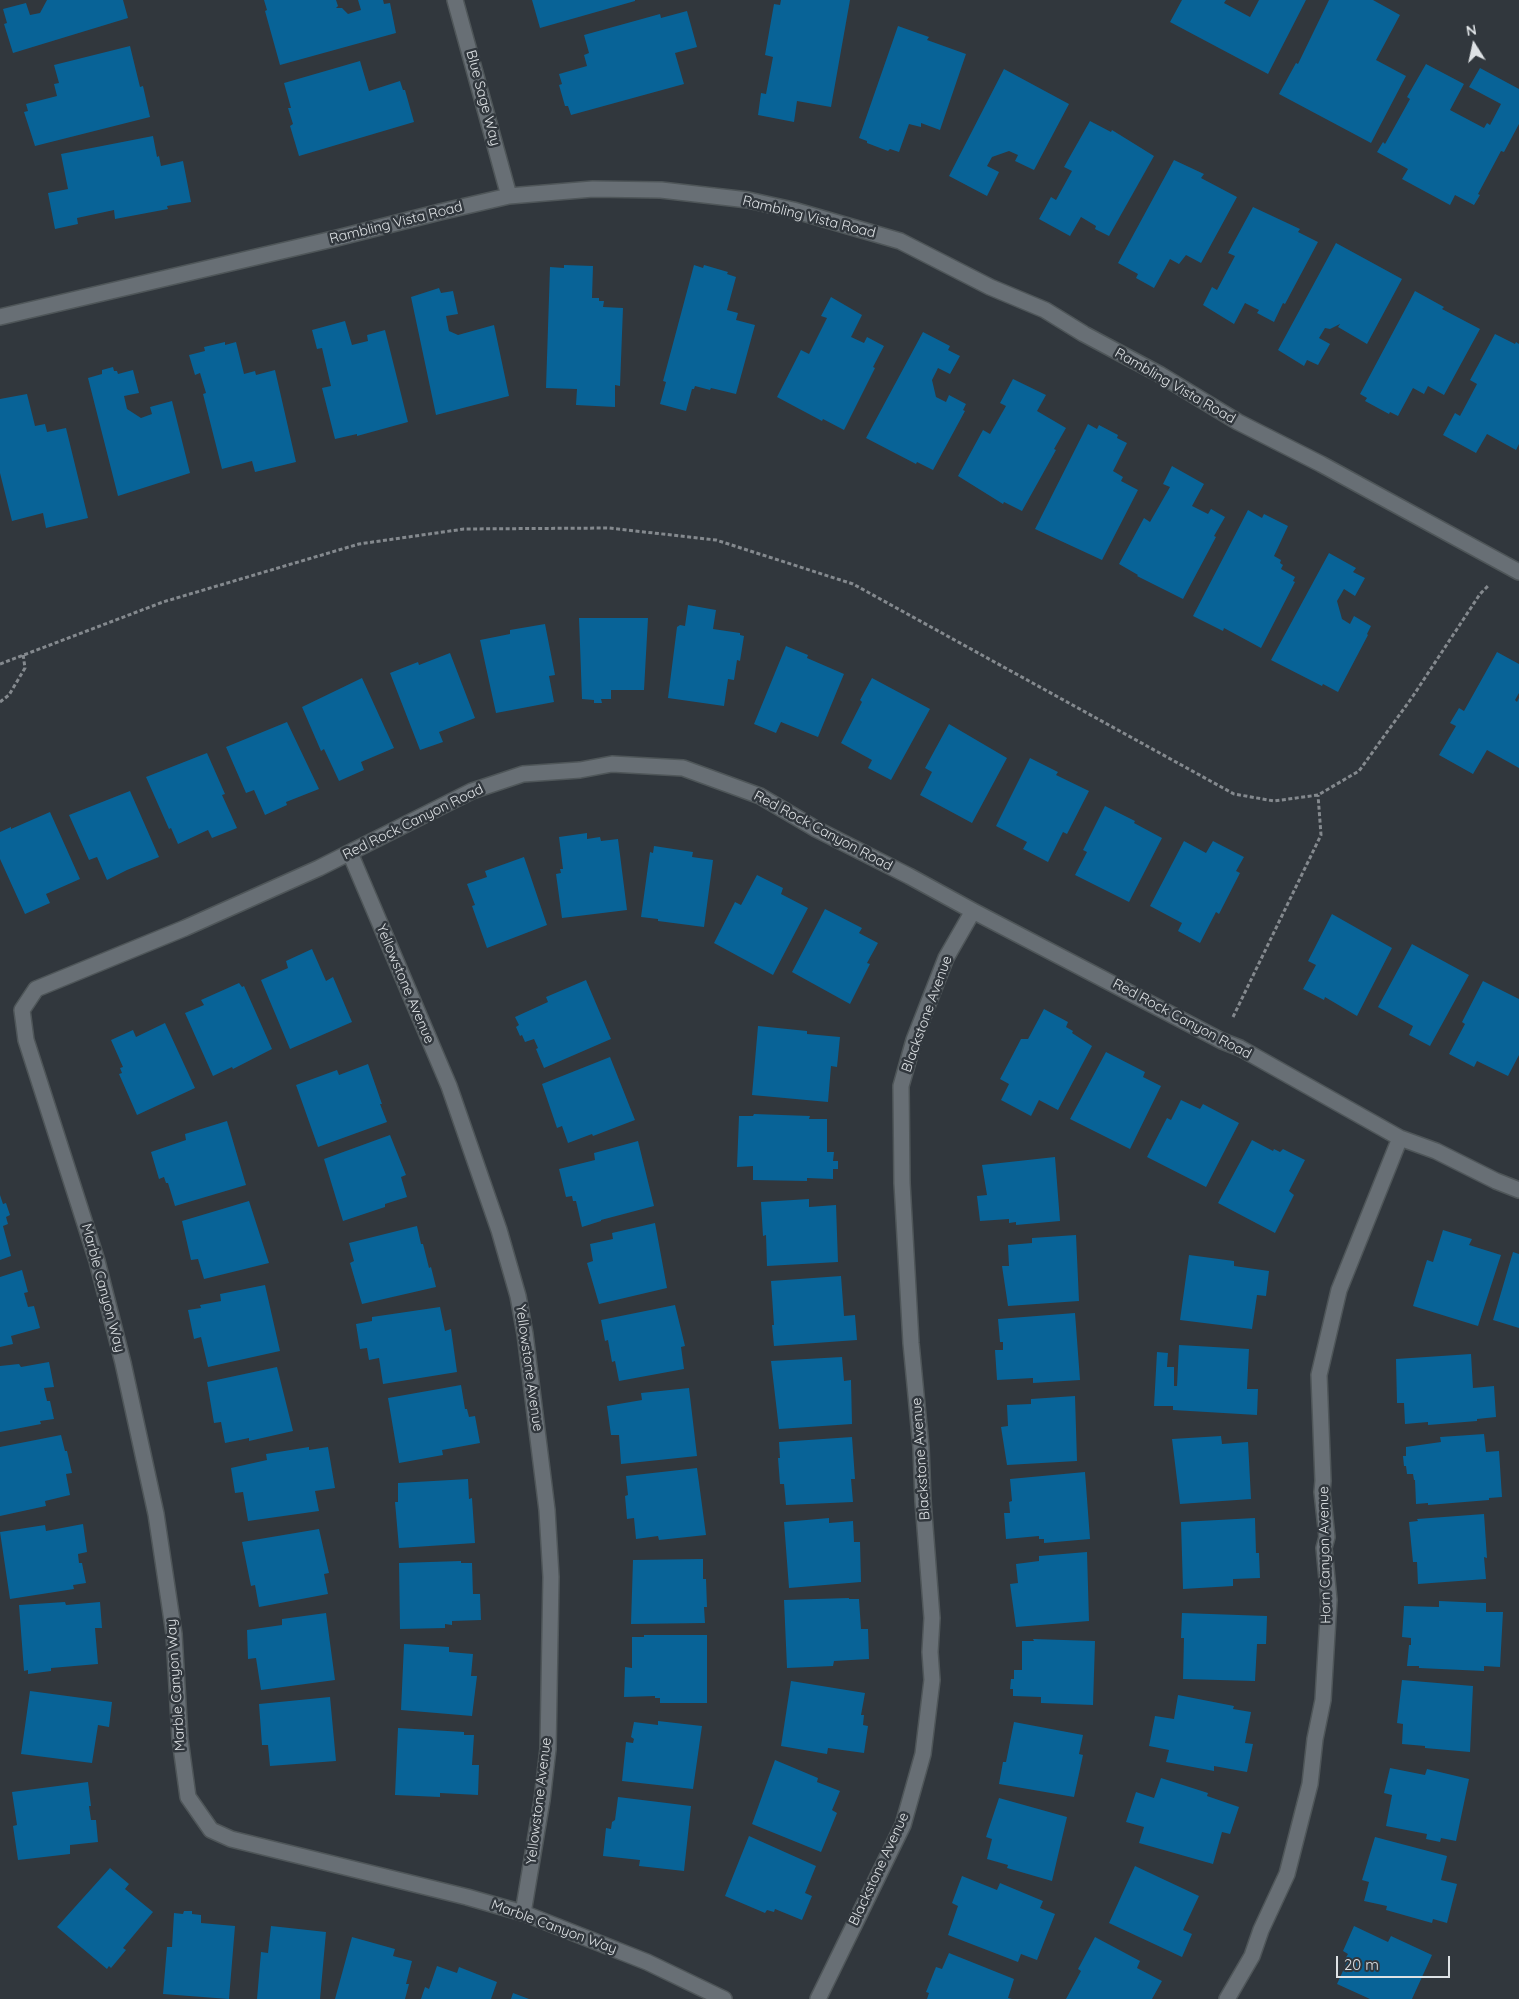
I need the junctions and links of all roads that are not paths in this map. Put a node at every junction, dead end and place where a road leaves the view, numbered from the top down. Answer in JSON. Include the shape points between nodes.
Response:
{"nodes":[{"id":1,"x":455,"y":0,"type":"edge"},
{"id":2,"x":509,"y":196,"type":"junction"},
{"id":3,"x":0,"y":317,"type":"edge"},
{"id":4,"x":1513,"y":570,"type":"edge"},
{"id":5,"x":350,"y":852,"type":"junction"},
{"id":6,"x":973,"y":911,"type":"junction"},
{"id":7,"x":22,"y":1010,"type":"joint"},
{"id":8,"x":1400,"y":1138,"type":"junction"},
{"id":9,"x":1519,"y":1190,"type":"edge"},
{"id":10,"x":524,"y":1913,"type":"junction"},
{"id":11,"x":724,"y":1999,"type":"edge"},
{"id":12,"x":818,"y":1999,"type":"edge"},
{"id":13,"x":1227,"y":1999,"type":"edge"}],
"edges":[{"from":1,"to":2,"type":"street","name":"Blue Sage Way"},
{"from":2,"to":3,"type":"street","name":"Rambling Vista Road"},
{"from":2,"to":4,"type":"street","name":"Rambling Vista Road","via":[[593,189],[661,190],[748,200],[900,241],[990,287],[1045,310],[1238,422]]},
{"from":5,"to":6,"type":"street","name":"Red Rock Canyon Road","via":[[472,791],[523,774],[612,764],[683,768],[760,796]]},
{"from":5,"to":7,"type":"street","name":"Red Rock Canyon Road","via":[[185,928],[36,989]]},
{"from":5,"to":10,"type":"street","name":"Yellowstone Avenue","via":[[449,1086],[499,1230],[525,1334],[548,1510],[551,1653],[547,1763]]},
{"from":6,"to":8,"type":"street","name":"Red Rock Canyon Road","via":[[1240,1048]]},
{"from":6,"to":12,"type":"street","name":"Blackstone Avenue","via":[[946,958],[900,1086],[911,1343],[932,1618],[932,1680],[923,1754],[903,1826]]},
{"from":7,"to":10,"type":"street","name":"Marble Canyon Way","via":[[26,1040],[42,1094],[97,1261],[124,1363],[156,1514],[174,1634],[180,1739],[188,1797],[211,1830],[231,1839]]},
{"from":8,"to":9,"type":"street","name":"Red Rock Canyon Road","via":[[1436,1151]]},
{"from":8,"to":13,"type":"street","name":"Horn Canyon Avenue","via":[[1339,1290],[1319,1375],[1322,1492],[1327,1537],[1324,1548],[1329,1600],[1323,1700],[1310,1784],[1287,1874],[1252,1956]]},
{"from":10,"to":11,"type":"street","name":"Marble Canyon Way","via":[[647,1962]]}]}
